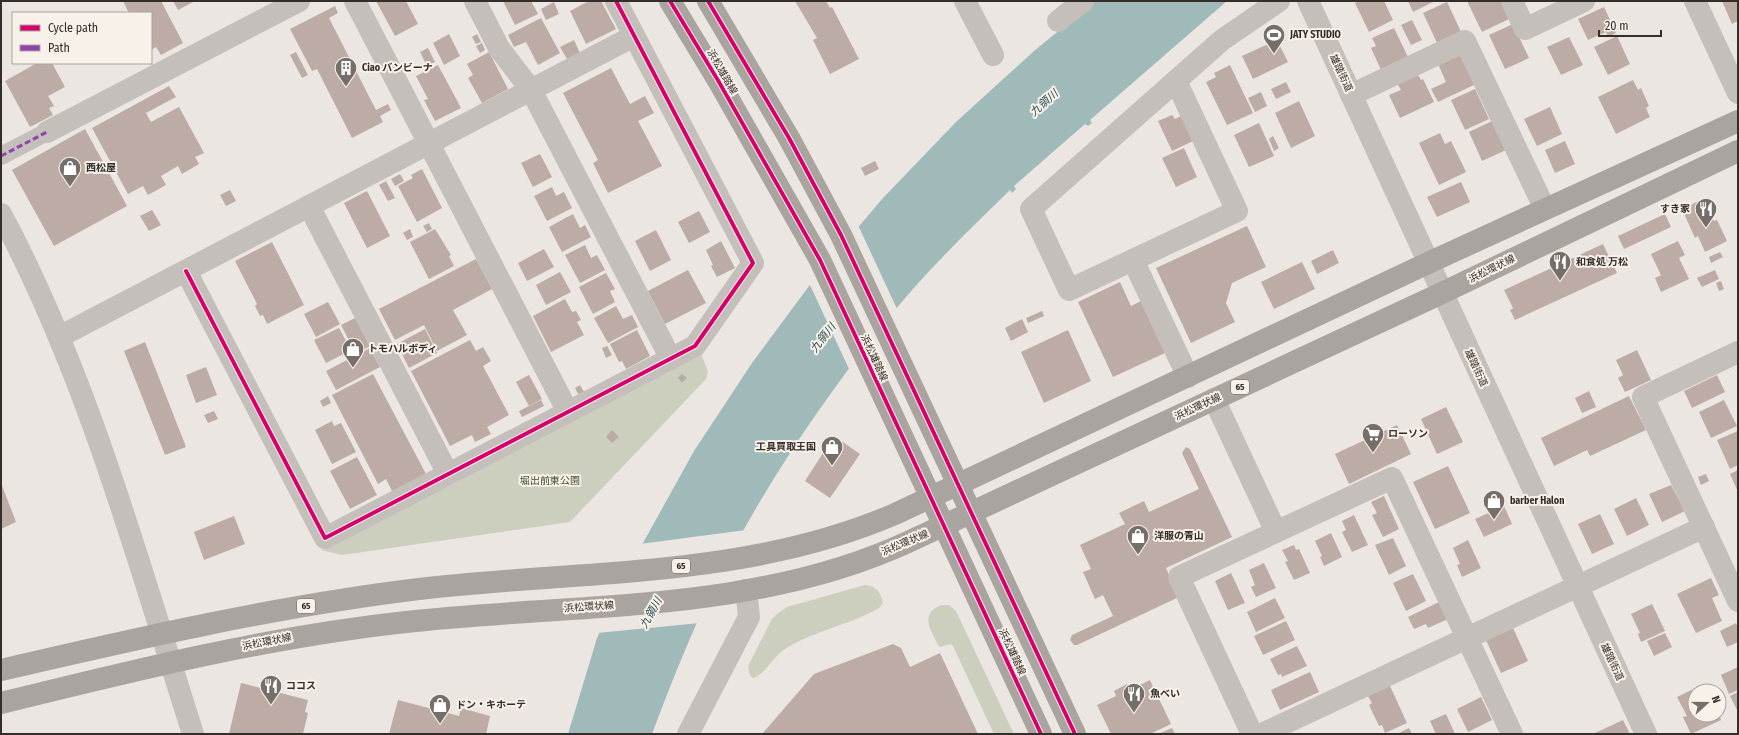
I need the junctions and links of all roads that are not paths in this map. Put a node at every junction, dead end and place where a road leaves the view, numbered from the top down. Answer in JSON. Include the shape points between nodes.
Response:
{"nodes":[{"id":1,"x":299,"y":1,"type":"edge"},
{"id":2,"x":354,"y":1,"type":"edge"},
{"id":3,"x":475,"y":1,"type":"edge"},
{"id":4,"x":616,"y":1,"type":"edge"},
{"id":5,"x":670,"y":1,"type":"edge"},
{"id":6,"x":708,"y":1,"type":"edge"},
{"id":7,"x":965,"y":1,"type":"edge"},
{"id":8,"x":1083,"y":1,"type":"edge"},
{"id":9,"x":1279,"y":1,"type":"edge"},
{"id":10,"x":1308,"y":1,"type":"edge"},
{"id":11,"x":1512,"y":1,"type":"edge"},
{"id":12,"x":1584,"y":1,"type":"edge"},
{"id":13,"x":1695,"y":1,"type":"edge"},
{"id":14,"x":1058,"y":21,"type":"dead end"},
{"id":15,"x":634,"y":36,"type":"junction"},
{"id":16,"x":993,"y":56,"type":"dead end"},
{"id":17,"x":1176,"y":81,"type":"junction"},
{"id":18,"x":531,"y":90,"type":"junction"},
{"id":19,"x":1738,"y":92,"type":"edge"},
{"id":20,"x":1351,"y":95,"type":"junction"},
{"id":21,"x":1738,"y":121,"type":"edge"},
{"id":22,"x":47,"y":132,"type":"joint"},
{"id":23,"x":429,"y":144,"type":"junction"},
{"id":24,"x":1738,"y":151,"type":"edge"},
{"id":25,"x":1,"y":156,"type":"edge"},
{"id":26,"x":309,"y":206,"type":"junction"},
{"id":27,"x":1544,"y":209,"type":"junction"},
{"id":28,"x":1,"y":214,"type":"edge"},
{"id":29,"x":1133,"y":260,"type":"junction"},
{"id":30,"x":1428,"y":263,"type":"junction"},
{"id":31,"x":186,"y":271,"type":"junction"},
{"id":32,"x":1442,"y":293,"type":"junction"},
{"id":33,"x":59,"y":337,"type":"junction"},
{"id":34,"x":1738,"y":352,"type":"edge"},
{"id":35,"x":671,"y":359,"type":"junction"},
{"id":36,"x":1188,"y":377,"type":"junction"},
{"id":37,"x":1214,"y":399,"type":"junction"},
{"id":38,"x":568,"y":412,"type":"junction"},
{"id":39,"x":448,"y":474,"type":"junction"},
{"id":40,"x":958,"y":484,"type":"junction"},
{"id":41,"x":930,"y":497,"type":"junction"},
{"id":42,"x":971,"y":513,"type":"junction"},
{"id":43,"x":944,"y":526,"type":"junction"},
{"id":44,"x":1704,"y":527,"type":"junction"},
{"id":45,"x":1276,"y":532,"type":"junction"},
{"id":46,"x":1577,"y":586,"type":"junction"},
{"id":47,"x":739,"y":591,"type":"junction"},
{"id":48,"x":1738,"y":601,"type":"edge"},
{"id":49,"x":161,"y":634,"type":"junction"},
{"id":50,"x":1467,"y":638,"type":"junction"},
{"id":51,"x":170,"y":662,"type":"junction"},
{"id":52,"x":1,"y":670,"type":"edge"},
{"id":53,"x":1,"y":703,"type":"edge"},
{"id":54,"x":193,"y":734,"type":"edge"},
{"id":55,"x":688,"y":734,"type":"edge"},
{"id":56,"x":1041,"y":734,"type":"edge"},
{"id":57,"x":1074,"y":734,"type":"edge"},
{"id":58,"x":1252,"y":734,"type":"edge"},
{"id":59,"x":1262,"y":734,"type":"edge"},
{"id":60,"x":1512,"y":734,"type":"edge"},
{"id":61,"x":1646,"y":734,"type":"edge"}],
"edges":[{"from":1,"to":22,"type":"street"},
{"from":2,"to":23,"type":"street"},
{"from":3,"to":18,"type":"street","via":[[499,48]]},
{"from":4,"to":15,"type":"street"},
{"from":5,"to":41,"type":"main road","name":"浜松雄踏線","via":[[820,260]]},
{"from":6,"to":40,"type":"main road","via":[[789,138],[841,235]]},
{"from":7,"to":16,"type":"street"},
{"from":8,"to":14,"type":"street"},
{"from":9,"to":17,"type":"street","via":[[1222,40]]},
{"from":10,"to":20,"type":"street","name":"雄踏街道"},
{"from":11,"to":12,"type":"street","via":[[1525,29]]},
{"from":13,"to":19,"type":"street"},
{"from":15,"to":18,"type":"street"},
{"from":15,"to":35,"type":"street","via":[[753,263],[695,346]]},
{"from":17,"to":29,"type":"street","via":[[1237,211]]},
{"from":17,"to":29,"type":"street","via":[[1031,209],[1069,290]]},
{"from":18,"to":23,"type":"street"},
{"from":18,"to":35,"type":"street"},
{"from":20,"to":27,"type":"street","via":[[1465,41]]},
{"from":20,"to":30,"type":"street","name":"雄踏街道"},
{"from":21,"to":27,"type":"main road","number":"65"},
{"from":22,"to":25,"type":"street"},
{"from":23,"to":26,"type":"street"},
{"from":23,"to":38,"type":"street"},
{"from":24,"to":32,"type":"main road","name":"浜松環状線","number":"65"},
{"from":26,"to":31,"type":"street"},
{"from":26,"to":39,"type":"street"},
{"from":27,"to":30,"type":"main road","number":"65"},
{"from":28,"to":33,"type":"street"},
{"from":29,"to":36,"type":"street"},
{"from":30,"to":32,"type":"street","name":"雄踏街道"},
{"from":30,"to":36,"type":"main road","number":"65"},
{"from":31,"to":33,"type":"street"},
{"from":31,"to":39,"type":"street","via":[[325,538]]},
{"from":32,"to":37,"type":"main road","name":"浜松環状線","number":"65"},
{"from":32,"to":46,"type":"street","name":"雄踏街道"},
{"from":33,"to":49,"type":"street","via":[[101,447]]},
{"from":34,"to":44,"type":"street","via":[[1643,397]]},
{"from":35,"to":38,"type":"street"},
{"from":36,"to":40,"type":"main road","number":"65"},
{"from":37,"to":42,"type":"main road","name":"浜松環状線","number":"65"},
{"from":37,"to":45,"type":"street"},
{"from":38,"to":39,"type":"street"},
{"from":40,"to":41,"type":"main road","number":"65"},
{"from":40,"to":42,"type":"main road"},
{"from":41,"to":43,"type":"main road","name":"浜松雄踏線"},
{"from":41,"to":49,"type":"main road","number":"65","via":[[854,529],[746,557],[616,573],[410,590],[287,609]]},
{"from":42,"to":43,"type":"main road","name":"浜松環状線","number":"65"},
{"from":42,"to":57,"type":"main road"},
{"from":43,"to":47,"type":"main road","name":"浜松環状線","number":"65","via":[[900,546],[841,567],[800,579]]},
{"from":43,"to":56,"type":"main road","name":"浜松雄踏線"},
{"from":44,"to":46,"type":"street"},
{"from":44,"to":48,"type":"street"},
{"from":45,"to":50,"type":"street","via":[[1392,478]]},
{"from":45,"to":58,"type":"street","via":[[1179,577]]},
{"from":46,"to":50,"type":"street"},
{"from":46,"to":61,"type":"street","name":"雄踏街道"},
{"from":47,"to":51,"type":"main road","name":"浜松環状線","number":"65","via":[[673,600],[365,627],[279,639]]},
{"from":47,"to":55,"type":"street","via":[[748,617]]},
{"from":49,"to":51,"type":"street"},
{"from":49,"to":52,"type":"main road","number":"65"},
{"from":50,"to":59,"type":"street"},
{"from":50,"to":60,"type":"street"},
{"from":51,"to":53,"type":"main road","name":"浜松環状線","number":"65"},
{"from":51,"to":54,"type":"street"}]}
